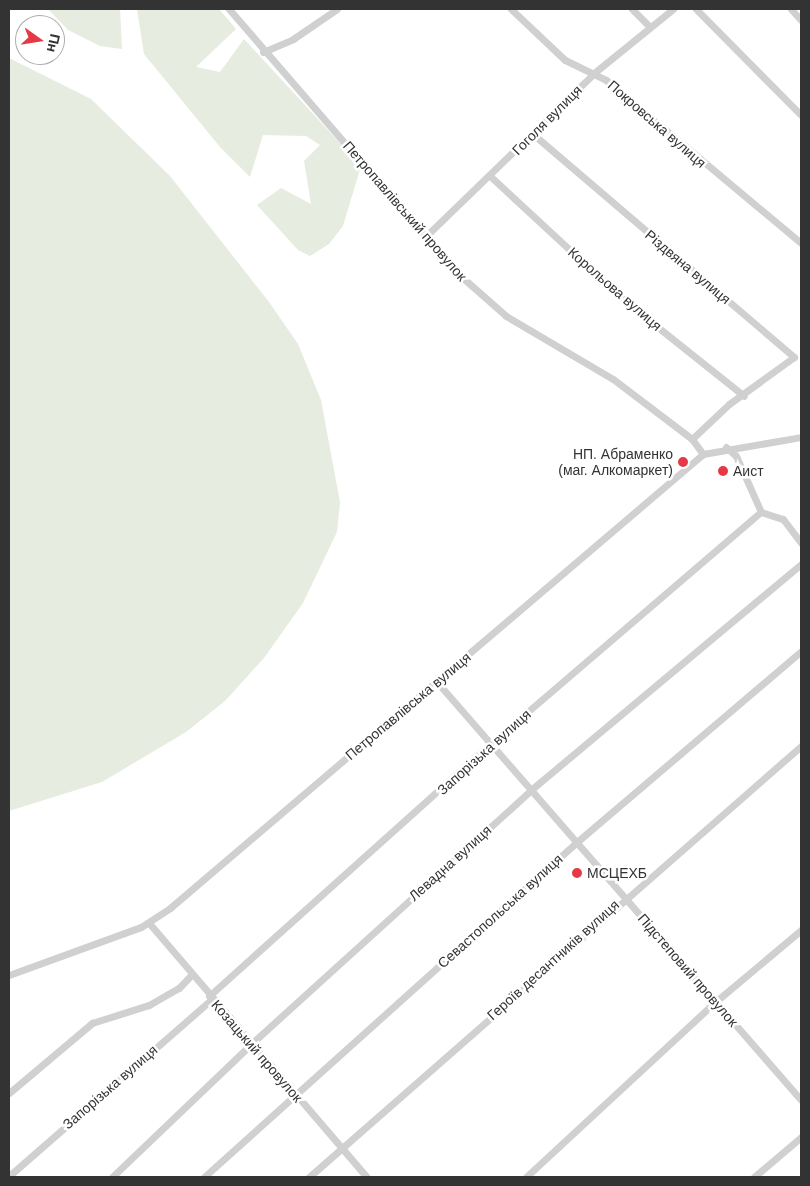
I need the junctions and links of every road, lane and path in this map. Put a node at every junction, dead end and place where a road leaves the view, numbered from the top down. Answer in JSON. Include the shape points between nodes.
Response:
{"nodes":[{"id":1,"x":229,"y":9,"type":"edge"},
{"id":2,"x":337,"y":9,"type":"edge"},
{"id":3,"x":511,"y":9,"type":"edge"},
{"id":4,"x":632,"y":9,"type":"edge"},
{"id":5,"x":673,"y":9,"type":"edge"},
{"id":6,"x":696,"y":9,"type":"edge"},
{"id":7,"x":791,"y":9,"type":"edge"},
{"id":8,"x":801,"y":20,"type":"edge"},
{"id":9,"x":650,"y":26,"type":"junction"},
{"id":10,"x":263,"y":52,"type":"junction"},
{"id":11,"x":594,"y":73,"type":"junction"},
{"id":12,"x":801,"y":115,"type":"edge"},
{"id":13,"x":534,"y":135,"type":"junction"},
{"id":14,"x":490,"y":176,"type":"junction"},
{"id":15,"x":425,"y":237,"type":"junction"},
{"id":16,"x":801,"y":243,"type":"edge"},
{"id":17,"x":744,"y":396,"type":"junction"},
{"id":18,"x":801,"y":437,"type":"edge"},
{"id":19,"x":692,"y":439,"type":"junction"},
{"id":20,"x":726,"y":447,"type":"junction"},
{"id":21,"x":703,"y":454,"type":"junction"},
{"id":22,"x":761,"y":512,"type":"junction"},
{"id":23,"x":801,"y":543,"type":"edge"},
{"id":24,"x":801,"y":564,"type":"edge"},
{"id":25,"x":801,"y":651,"type":"edge"},
{"id":26,"x":436,"y":682,"type":"junction"},
{"id":27,"x":490,"y":744,"type":"junction"},
{"id":28,"x":801,"y":746,"type":"edge"},
{"id":29,"x":532,"y":789,"type":"junction"},
{"id":30,"x":578,"y":841,"type":"junction"},
{"id":31,"x":624,"y":897,"type":"junction"},
{"id":32,"x":149,"y":923,"type":"junction"},
{"id":33,"x":801,"y":930,"type":"edge"},
{"id":34,"x":9,"y":975,"type":"edge"},
{"id":35,"x":191,"y":976,"type":"junction"},
{"id":36,"x":210,"y":998,"type":"junction"},
{"id":37,"x":714,"y":1003,"type":"junction"},
{"id":38,"x":251,"y":1044,"type":"junction"},
{"id":39,"x":9,"y":1093,"type":"edge"},
{"id":40,"x":296,"y":1094,"type":"junction"},
{"id":41,"x":801,"y":1100,"type":"edge"},
{"id":42,"x":801,"y":1138,"type":"edge"},
{"id":43,"x":342,"y":1148,"type":"junction"},
{"id":44,"x":9,"y":1176,"type":"edge"},
{"id":45,"x":112,"y":1177,"type":"edge"},
{"id":46,"x":204,"y":1177,"type":"edge"},
{"id":47,"x":309,"y":1177,"type":"edge"},
{"id":48,"x":367,"y":1177,"type":"edge"},
{"id":49,"x":526,"y":1177,"type":"edge"},
{"id":50,"x":754,"y":1177,"type":"edge"}],
"edges":[{"from":1,"to":10,"type":"street","name":"Петропавлівський провулок"},
{"from":2,"to":10,"type":"street","via":[[293,39]]},
{"from":3,"to":11,"type":"street","name":"Покровська вулиця","via":[[566,60],[581,71]]},
{"from":4,"to":9,"type":"street"},
{"from":5,"to":9,"type":"street","name":"Гоголя вулиця"},
{"from":6,"to":12,"type":"street"},
{"from":7,"to":8,"type":"street"},
{"from":9,"to":11,"type":"street","name":"Гоголя вулиця"},
{"from":10,"to":15,"type":"street","name":"Петропавлівський провулок"},
{"from":11,"to":13,"type":"street","name":"Гоголя вулиця"},
{"from":11,"to":16,"type":"street","name":"Покровська вулиця"},
{"from":13,"to":14,"type":"street","name":"Гоголя вулиця"},
{"from":13,"to":17,"type":"street","name":"Різдвяна вулиця","via":[[794,357]]},
{"from":14,"to":15,"type":"street","name":"Гоголя вулиця"},
{"from":14,"to":17,"type":"street","name":"Корольова вулиця","via":[[625,302]]},
{"from":15,"to":19,"type":"street","name":"Петропавлівський провулок","via":[[455,271],[506,316],[613,379]]},
{"from":17,"to":19,"type":"street","via":[[729,404]]},
{"from":18,"to":20,"type":"street","name":"Петропавлівська вулиця"},
{"from":19,"to":21,"type":"street","name":"Петропавлівський провулок"},
{"from":20,"to":21,"type":"street","name":"Петропавлівська вулиця"},
{"from":20,"to":22,"type":"street","via":[[736,456]]},
{"from":21,"to":26,"type":"street","name":"Петропавлівська вулиця"},
{"from":22,"to":23,"type":"street","via":[[783,519]]},
{"from":22,"to":27,"type":"street","name":"Запорізька вулиця"},
{"from":24,"to":29,"type":"street","name":"Левадна вулиця"},
{"from":25,"to":30,"type":"street","name":"Севастопольська вулиця"},
{"from":26,"to":27,"type":"street","name":"Підстеповий провулок"},
{"from":26,"to":32,"type":"street","name":"Петропавлівська вулиця"},
{"from":27,"to":29,"type":"street","name":"Підстеповий провулок"},
{"from":27,"to":36,"type":"street","name":"Запорізька вулиця"},
{"from":28,"to":31,"type":"street","name":"Героїв десантників вулиця"},
{"from":29,"to":30,"type":"street","name":"Підстеповий провулок"},
{"from":29,"to":38,"type":"street","name":"Левадна вулиця"},
{"from":30,"to":31,"type":"street","name":"Підстеповий провулок"},
{"from":30,"to":40,"type":"street","name":"Севастопольська вулиця"},
{"from":31,"to":37,"type":"street","name":"Підстеповий провулок"},
{"from":31,"to":43,"type":"street","name":"Героїв десантників вулиця"},
{"from":32,"to":34,"type":"street","name":"Петропавлівська вулиця"},
{"from":32,"to":35,"type":"street","name":"Козацький провулок"},
{"from":33,"to":37,"type":"street"},
{"from":35,"to":36,"type":"street","name":"Козацький провулок"},
{"from":35,"to":39,"type":"street","via":[[179,988],[149,1005],[92,1023]]},
{"from":36,"to":38,"type":"street","name":"Козацький провулок"},
{"from":36,"to":44,"type":"street","name":"Запорізька вулиця"},
{"from":37,"to":41,"type":"street","name":"Підстеповий провулок"},
{"from":37,"to":49,"type":"street"},
{"from":38,"to":40,"type":"street","name":"Козацький провулок"},
{"from":38,"to":45,"type":"street","name":"Левадна вулиця"},
{"from":40,"to":43,"type":"street","name":"Козацький провулок"},
{"from":40,"to":46,"type":"street","name":"Севастопольська вулиця"},
{"from":42,"to":50,"type":"street"},
{"from":43,"to":47,"type":"street","name":"Героїв десантників вулиця"},
{"from":43,"to":48,"type":"street","name":"Козацький провулок"}]}
